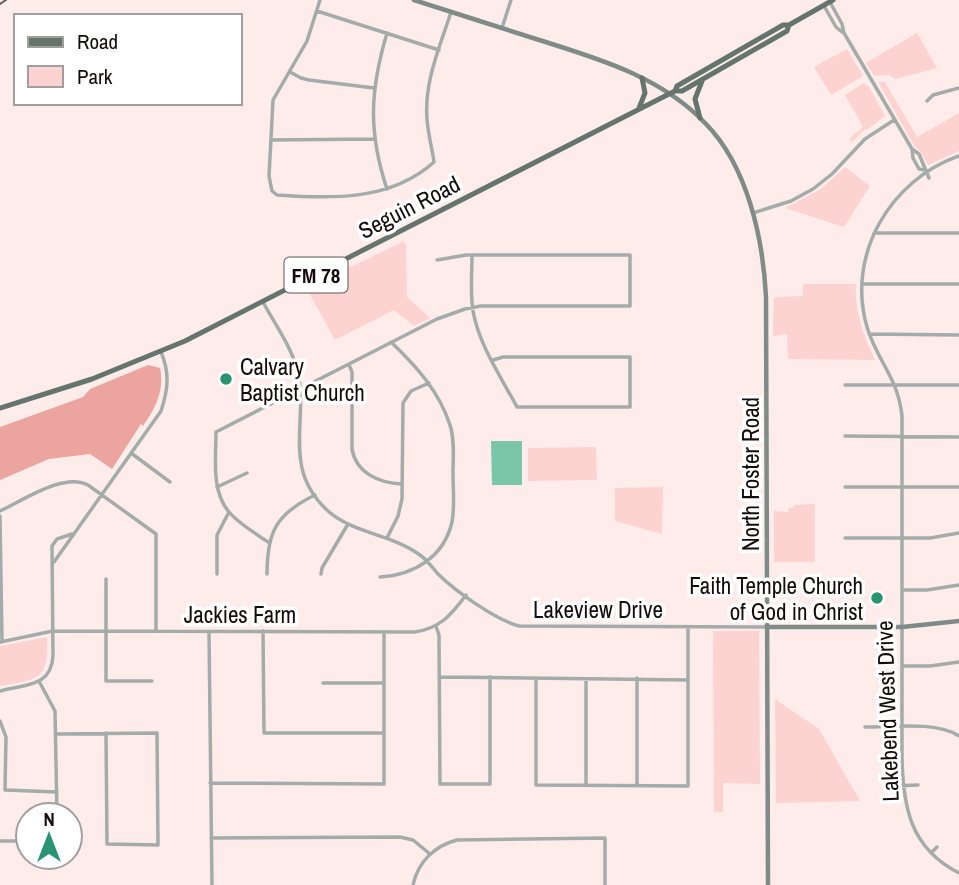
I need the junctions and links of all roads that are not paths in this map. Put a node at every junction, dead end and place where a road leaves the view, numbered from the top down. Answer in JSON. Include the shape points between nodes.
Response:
{"nodes":[{"id":1,"x":320,"y":0,"type":"edge"},
{"id":2,"x":414,"y":0,"type":"edge"},
{"id":3,"x":511,"y":0,"type":"edge"},
{"id":4,"x":832,"y":1,"type":"edge"},
{"id":5,"x":824,"y":6,"type":"junction"},
{"id":6,"x":317,"y":11,"type":"junction"},
{"id":7,"x":451,"y":12,"type":"junction"},
{"id":8,"x":789,"y":25,"type":"junction"},
{"id":9,"x":502,"y":28,"type":"junction"},
{"id":10,"x":387,"y":33,"type":"junction"},
{"id":11,"x":844,"y":33,"type":"junction"},
{"id":12,"x":439,"y":50,"type":"junction"},
{"id":13,"x":290,"y":72,"type":"junction"},
{"id":14,"x":642,"y":78,"type":"junction"},
{"id":15,"x":703,"y":79,"type":"junction"},
{"id":16,"x":374,"y":88,"type":"junction"},
{"id":17,"x":959,"y":88,"type":"edge"},
{"id":18,"x":672,"y":93,"type":"junction"},
{"id":19,"x":927,"y":102,"type":"dead end"},
{"id":20,"x":638,"y":110,"type":"junction"},
{"id":21,"x":700,"y":118,"type":"junction"},
{"id":22,"x":894,"y":120,"type":"junction"},
{"id":23,"x":374,"y":139,"type":"junction"},
{"id":24,"x":271,"y":140,"type":"junction"},
{"id":25,"x":959,"y":156,"type":"edge"},
{"id":26,"x":925,"y":171,"type":"junction"},
{"id":27,"x":929,"y":178,"type":"dead end"},
{"id":28,"x":387,"y":189,"type":"junction"},
{"id":29,"x":753,"y":213,"type":"junction"},
{"id":30,"x":874,"y":233,"type":"junction"},
{"id":31,"x":959,"y":233,"type":"edge"},
{"id":32,"x":472,"y":255,"type":"junction"},
{"id":33,"x":437,"y":260,"type":"dead end"},
{"id":34,"x":862,"y":284,"type":"junction"},
{"id":35,"x":959,"y":284,"type":"edge"},
{"id":36,"x":263,"y":302,"type":"junction"},
{"id":37,"x":472,"y":307,"type":"junction"},
{"id":38,"x":869,"y":334,"type":"junction"},
{"id":39,"x":959,"y":335,"type":"edge"},
{"id":40,"x":391,"y":342,"type":"junction"},
{"id":41,"x":161,"y":352,"type":"junction"},
{"id":42,"x":493,"y":360,"type":"junction"},
{"id":43,"x":349,"y":364,"type":"junction"},
{"id":44,"x":429,"y":383,"type":"junction"},
{"id":45,"x":845,"y":385,"type":"dead end"},
{"id":46,"x":896,"y":385,"type":"junction"},
{"id":47,"x":959,"y":385,"type":"edge"},
{"id":48,"x":299,"y":389,"type":"junction"},
{"id":49,"x":0,"y":408,"type":"edge"},
{"id":50,"x":845,"y":436,"type":"dead end"},
{"id":51,"x":902,"y":436,"type":"junction"},
{"id":52,"x":959,"y":437,"type":"edge"},
{"id":53,"x":131,"y":453,"type":"junction"},
{"id":54,"x":247,"y":473,"type":"dead end"},
{"id":55,"x":170,"y":482,"type":"dead end"},
{"id":56,"x":402,"y":484,"type":"junction"},
{"id":57,"x":217,"y":486,"type":"junction"},
{"id":58,"x":845,"y":487,"type":"dead end"},
{"id":59,"x":959,"y":487,"type":"edge"},
{"id":60,"x":902,"y":488,"type":"junction"},
{"id":61,"x":101,"y":495,"type":"junction"},
{"id":62,"x":315,"y":495,"type":"junction"},
{"id":63,"x":229,"y":512,"type":"junction"},
{"id":64,"x":0,"y":514,"type":"edge"},
{"id":65,"x":348,"y":524,"type":"junction"},
{"id":66,"x":959,"y":533,"type":"edge"},
{"id":67,"x":72,"y":534,"type":"junction"},
{"id":68,"x":387,"y":538,"type":"junction"},
{"id":69,"x":845,"y":538,"type":"dead end"},
{"id":70,"x":902,"y":538,"type":"junction"},
{"id":71,"x":268,"y":542,"type":"junction"},
{"id":72,"x":428,"y":561,"type":"junction"},
{"id":73,"x":54,"y":562,"type":"junction"},
{"id":74,"x":217,"y":574,"type":"dead end"},
{"id":75,"x":267,"y":574,"type":"dead end"},
{"id":76,"x":321,"y":574,"type":"dead end"},
{"id":77,"x":380,"y":577,"type":"dead end"},
{"id":78,"x":106,"y":579,"type":"dead end"},
{"id":79,"x":959,"y":585,"type":"edge"},
{"id":80,"x":902,"y":590,"type":"junction"},
{"id":81,"x":466,"y":595,"type":"junction"},
{"id":82,"x":959,"y":621,"type":"edge"},
{"id":83,"x":436,"y":626,"type":"junction"},
{"id":84,"x":688,"y":627,"type":"junction"},
{"id":85,"x":768,"y":627,"type":"junction"},
{"id":86,"x":902,"y":627,"type":"junction"},
{"id":87,"x":54,"y":631,"type":"junction"},
{"id":88,"x":106,"y":631,"type":"junction"},
{"id":89,"x":156,"y":631,"type":"junction"},
{"id":90,"x":209,"y":631,"type":"junction"},
{"id":91,"x":263,"y":631,"type":"junction"},
{"id":92,"x":384,"y":632,"type":"junction"},
{"id":93,"x":1,"y":642,"type":"edge"},
{"id":94,"x":959,"y":662,"type":"edge"},
{"id":95,"x":902,"y":666,"type":"junction"},
{"id":96,"x":439,"y":677,"type":"junction"},
{"id":97,"x":490,"y":677,"type":"junction"},
{"id":98,"x":637,"y":678,"type":"junction"},
{"id":99,"x":536,"y":679,"type":"junction"},
{"id":100,"x":586,"y":679,"type":"junction"},
{"id":101,"x":687,"y":680,"type":"junction"},
{"id":102,"x":152,"y":681,"type":"dead end"},
{"id":103,"x":40,"y":682,"type":"junction"},
{"id":104,"x":323,"y":682,"type":"dead end"},
{"id":105,"x":384,"y":683,"type":"junction"},
{"id":106,"x":0,"y":691,"type":"edge"},
{"id":107,"x":0,"y":721,"type":"edge"},
{"id":108,"x":864,"y":727,"type":"dead end"},
{"id":109,"x":902,"y":727,"type":"junction"},
{"id":110,"x":106,"y":733,"type":"junction"},
{"id":111,"x":384,"y":733,"type":"junction"},
{"id":112,"x":57,"y":734,"type":"junction"},
{"id":113,"x":959,"y":736,"type":"edge"},
{"id":114,"x":210,"y":783,"type":"junction"},
{"id":115,"x":586,"y":785,"type":"junction"},
{"id":116,"x":637,"y":785,"type":"junction"},
{"id":117,"x":903,"y":785,"type":"junction"},
{"id":118,"x":918,"y":785,"type":"dead end"},
{"id":119,"x":894,"y":786,"type":"dead end"},
{"id":120,"x":57,"y":792,"type":"junction"},
{"id":121,"x":57,"y":801,"type":"edge"},
{"id":122,"x":211,"y":838,"type":"junction"},
{"id":123,"x":937,"y":847,"type":"dead end"},
{"id":124,"x":931,"y":853,"type":"junction"},
{"id":125,"x":430,"y":854,"type":"junction"},
{"id":126,"x":959,"y":873,"type":"edge"},
{"id":127,"x":212,"y":885,"type":"edge"},
{"id":128,"x":413,"y":885,"type":"edge"},
{"id":129,"x":605,"y":885,"type":"edge"},
{"id":130,"x":768,"y":885,"type":"edge"}],
"edges":[{"from":1,"to":6,"type":"street"},
{"from":2,"to":7,"type":"main road","name":"North Foster Road"},
{"from":3,"to":9,"type":"street"},
{"from":4,"to":5,"type":"main road","name":"Seguin Road","number":"FM 78"},
{"from":4,"to":11,"type":"street"},
{"from":5,"to":8,"type":"main road","name":"Seguin Road","number":"FM 78"},
{"from":5,"to":11,"type":"street"},
{"from":6,"to":10,"type":"street"},
{"from":6,"to":13,"type":"street"},
{"from":7,"to":9,"type":"main road","name":"North Foster Road"},
{"from":7,"to":12,"type":"street"},
{"from":8,"to":15,"type":"main road","name":"Seguin Road","number":"FM 78","via":[[787,31]]},
{"from":8,"to":18,"type":"main road","name":"Seguin Road","number":"FM 78","via":[[677,86]]},
{"from":9,"to":14,"type":"main road","name":"North Foster Road"},
{"from":10,"to":12,"type":"street"},
{"from":10,"to":16,"type":"street"},
{"from":11,"to":22,"type":"street"},
{"from":12,"to":28,"type":"street","via":[[427,96],[434,162]]},
{"from":13,"to":16,"type":"street","via":[[309,80]]},
{"from":13,"to":24,"type":"street","via":[[273,100]]},
{"from":14,"to":18,"type":"main road","name":"North Foster Road"},
{"from":14,"to":20,"type":"main road","via":[[645,93]]},
{"from":15,"to":18,"type":"main road","name":"Seguin Road","number":"FM 78"},
{"from":15,"to":21,"type":"main road","via":[[695,93]]},
{"from":16,"to":23,"type":"street"},
{"from":17,"to":19,"type":"street","via":[[933,95]]},
{"from":18,"to":20,"type":"main road","name":"Seguin Road","number":"FM 78"},
{"from":18,"to":21,"type":"main road","name":"North Foster Road"},
{"from":20,"to":36,"type":"main road","name":"Seguin Road","number":"FM 78"},
{"from":21,"to":29,"type":"main road","name":"North Foster Road","via":[[729,157]]},
{"from":22,"to":26,"type":"street","via":[[919,154]]},
{"from":22,"to":29,"type":"street","via":[[865,139],[813,190]]},
{"from":23,"to":24,"type":"street"},
{"from":23,"to":28,"type":"street"},
{"from":24,"to":28,"type":"street","via":[[269,176],[274,193],[359,196]]},
{"from":25,"to":26,"type":"street","name":"Lakebend West Drive"},
{"from":26,"to":27,"type":"street"},
{"from":26,"to":30,"type":"street","name":"Lakebend West Drive","via":[[896,197]]},
{"from":29,"to":85,"type":"main road","name":"North Foster Road","via":[[766,297]]},
{"from":30,"to":31,"type":"street"},
{"from":30,"to":34,"type":"street","name":"Lakebend West Drive"},
{"from":32,"to":33,"type":"street"},
{"from":32,"to":37,"type":"street"},
{"from":32,"to":37,"type":"street","via":[[630,256],[630,306]]},
{"from":34,"to":35,"type":"street"},
{"from":34,"to":38,"type":"street","name":"Lakebend West Drive"},
{"from":36,"to":41,"type":"main road","name":"Seguin Road","number":"FM 78"},
{"from":36,"to":48,"type":"street","name":"Lakeview Drive","via":[[294,362]]},
{"from":37,"to":40,"type":"street"},
{"from":37,"to":42,"type":"street"},
{"from":38,"to":39,"type":"street"},
{"from":38,"to":46,"type":"street","name":"Lakebend West Drive"},
{"from":40,"to":43,"type":"street"},
{"from":40,"to":44,"type":"street"},
{"from":41,"to":49,"type":"main road","name":"Seguin Road","number":"FM 78"},
{"from":41,"to":53,"type":"street","via":[[168,374],[164,402]]},
{"from":42,"to":42,"type":"street","via":[[517,407],[630,407],[630,357],[503,356]]},
{"from":43,"to":48,"type":"street"},
{"from":43,"to":56,"type":"street","via":[[355,461],[366,474]]},
{"from":44,"to":56,"type":"street","via":[[411,391],[403,404]]},
{"from":44,"to":72,"type":"street","via":[[453,437],[453,494],[451,527]]},
{"from":45,"to":46,"type":"street"},
{"from":46,"to":47,"type":"street"},
{"from":46,"to":51,"type":"street","name":"Lakebend West Drive"},
{"from":48,"to":57,"type":"street","via":[[216,432]]},
{"from":48,"to":62,"type":"street","name":"Lakeview Drive","via":[[300,457]]},
{"from":50,"to":51,"type":"street"},
{"from":51,"to":52,"type":"street"},
{"from":51,"to":60,"type":"street","name":"Lakebend West Drive"},
{"from":53,"to":55,"type":"street"},
{"from":53,"to":61,"type":"street"},
{"from":54,"to":57,"type":"street"},
{"from":56,"to":68,"type":"street","via":[[402,505]]},
{"from":57,"to":63,"type":"street"},
{"from":58,"to":60,"type":"street"},
{"from":59,"to":60,"type":"street"},
{"from":60,"to":70,"type":"street","name":"Lakebend West Drive"},
{"from":61,"to":64,"type":"street","via":[[83,482],[66,481]]},
{"from":61,"to":67,"type":"street"},
{"from":61,"to":89,"type":"street","via":[[156,534]]},
{"from":62,"to":65,"type":"street","name":"Lakeview Drive"},
{"from":62,"to":71,"type":"street","via":[[285,514]]},
{"from":63,"to":71,"type":"street"},
{"from":63,"to":74,"type":"street","via":[[217,535]]},
{"from":64,"to":93,"type":"street"},
{"from":65,"to":68,"type":"street","name":"Lakeview Drive"},
{"from":65,"to":76,"type":"street"},
{"from":66,"to":70,"type":"street"},
{"from":67,"to":73,"type":"street"},
{"from":67,"to":73,"type":"street","via":[[54,542]]},
{"from":68,"to":72,"type":"street","name":"Lakeview Drive"},
{"from":69,"to":70,"type":"street"},
{"from":70,"to":80,"type":"street","name":"Lakebend West Drive"},
{"from":71,"to":75,"type":"street"},
{"from":72,"to":77,"type":"street","via":[[404,574]]},
{"from":72,"to":81,"type":"street","name":"Lakeview Drive"},
{"from":73,"to":87,"type":"street"},
{"from":78,"to":88,"type":"street"},
{"from":79,"to":80,"type":"street"},
{"from":80,"to":86,"type":"street","name":"Lakebend West Drive"},
{"from":81,"to":83,"type":"street"},
{"from":81,"to":84,"type":"street","name":"Lakeview Drive","via":[[498,618],[519,626]]},
{"from":82,"to":86,"type":"main road","name":"Lakeview Drive"},
{"from":83,"to":92,"type":"street","name":"Jackies Farm"},
{"from":83,"to":96,"type":"street"},
{"from":84,"to":85,"type":"street","name":"Lakeview Drive"},
{"from":84,"to":101,"type":"street"},
{"from":85,"to":86,"type":"main road","name":"Lakeview Drive"},
{"from":85,"to":130,"type":"main road","name":"North Foster Road"},
{"from":86,"to":95,"type":"street","name":"Lakebend West Drive"},
{"from":87,"to":88,"type":"street","name":"Jackies Farm"},
{"from":87,"to":93,"type":"street","name":"Jackies Farm"},
{"from":87,"to":103,"type":"street","via":[[53,664]]},
{"from":88,"to":89,"type":"street","name":"Jackies Farm"},
{"from":88,"to":102,"type":"street","via":[[106,681]]},
{"from":89,"to":90,"type":"street","name":"Jackies Farm"},
{"from":90,"to":91,"type":"street","name":"Jackies Farm"},
{"from":90,"to":114,"type":"street"},
{"from":91,"to":92,"type":"street","name":"Jackies Farm"},
{"from":91,"to":111,"type":"street","via":[[264,733]]},
{"from":92,"to":105,"type":"street"},
{"from":94,"to":95,"type":"street"},
{"from":95,"to":109,"type":"street","name":"Lakebend West Drive"},
{"from":96,"to":97,"type":"street"},
{"from":96,"to":97,"type":"street","via":[[440,784],[490,784]]},
{"from":97,"to":99,"type":"street"},
{"from":98,"to":100,"type":"street"},
{"from":98,"to":101,"type":"street"},
{"from":98,"to":116,"type":"street"},
{"from":99,"to":100,"type":"street"},
{"from":99,"to":115,"type":"street","via":[[536,785]]},
{"from":100,"to":115,"type":"street"},
{"from":101,"to":116,"type":"street","via":[[688,786]]},
{"from":103,"to":106,"type":"street"},
{"from":103,"to":112,"type":"street","via":[[55,711]]},
{"from":104,"to":105,"type":"street"},
{"from":105,"to":111,"type":"street"},
{"from":107,"to":120,"type":"street","via":[[6,737],[5,790]]},
{"from":108,"to":109,"type":"street"},
{"from":109,"to":113,"type":"street","via":[[937,727]]},
{"from":109,"to":117,"type":"street","name":"Lakebend West Drive"},
{"from":110,"to":110,"type":"street","via":[[107,844],[158,845],[157,733]]},
{"from":110,"to":112,"type":"street"},
{"from":111,"to":114,"type":"street","via":[[384,784]]},
{"from":112,"to":120,"type":"street"},
{"from":114,"to":122,"type":"street"},
{"from":115,"to":116,"type":"street"},
{"from":117,"to":118,"type":"street"},
{"from":117,"to":119,"type":"street"},
{"from":117,"to":124,"type":"street","name":"Lakebend West Drive","via":[[909,816]]},
{"from":120,"to":121,"type":"street"},
{"from":122,"to":125,"type":"street","via":[[400,837],[413,840]]},
{"from":122,"to":127,"type":"street"},
{"from":123,"to":124,"type":"street"},
{"from":124,"to":126,"type":"street","name":"Lakebend West Drive"},
{"from":125,"to":128,"type":"street"},
{"from":125,"to":129,"type":"street","via":[[463,839],[605,838]]}]}
